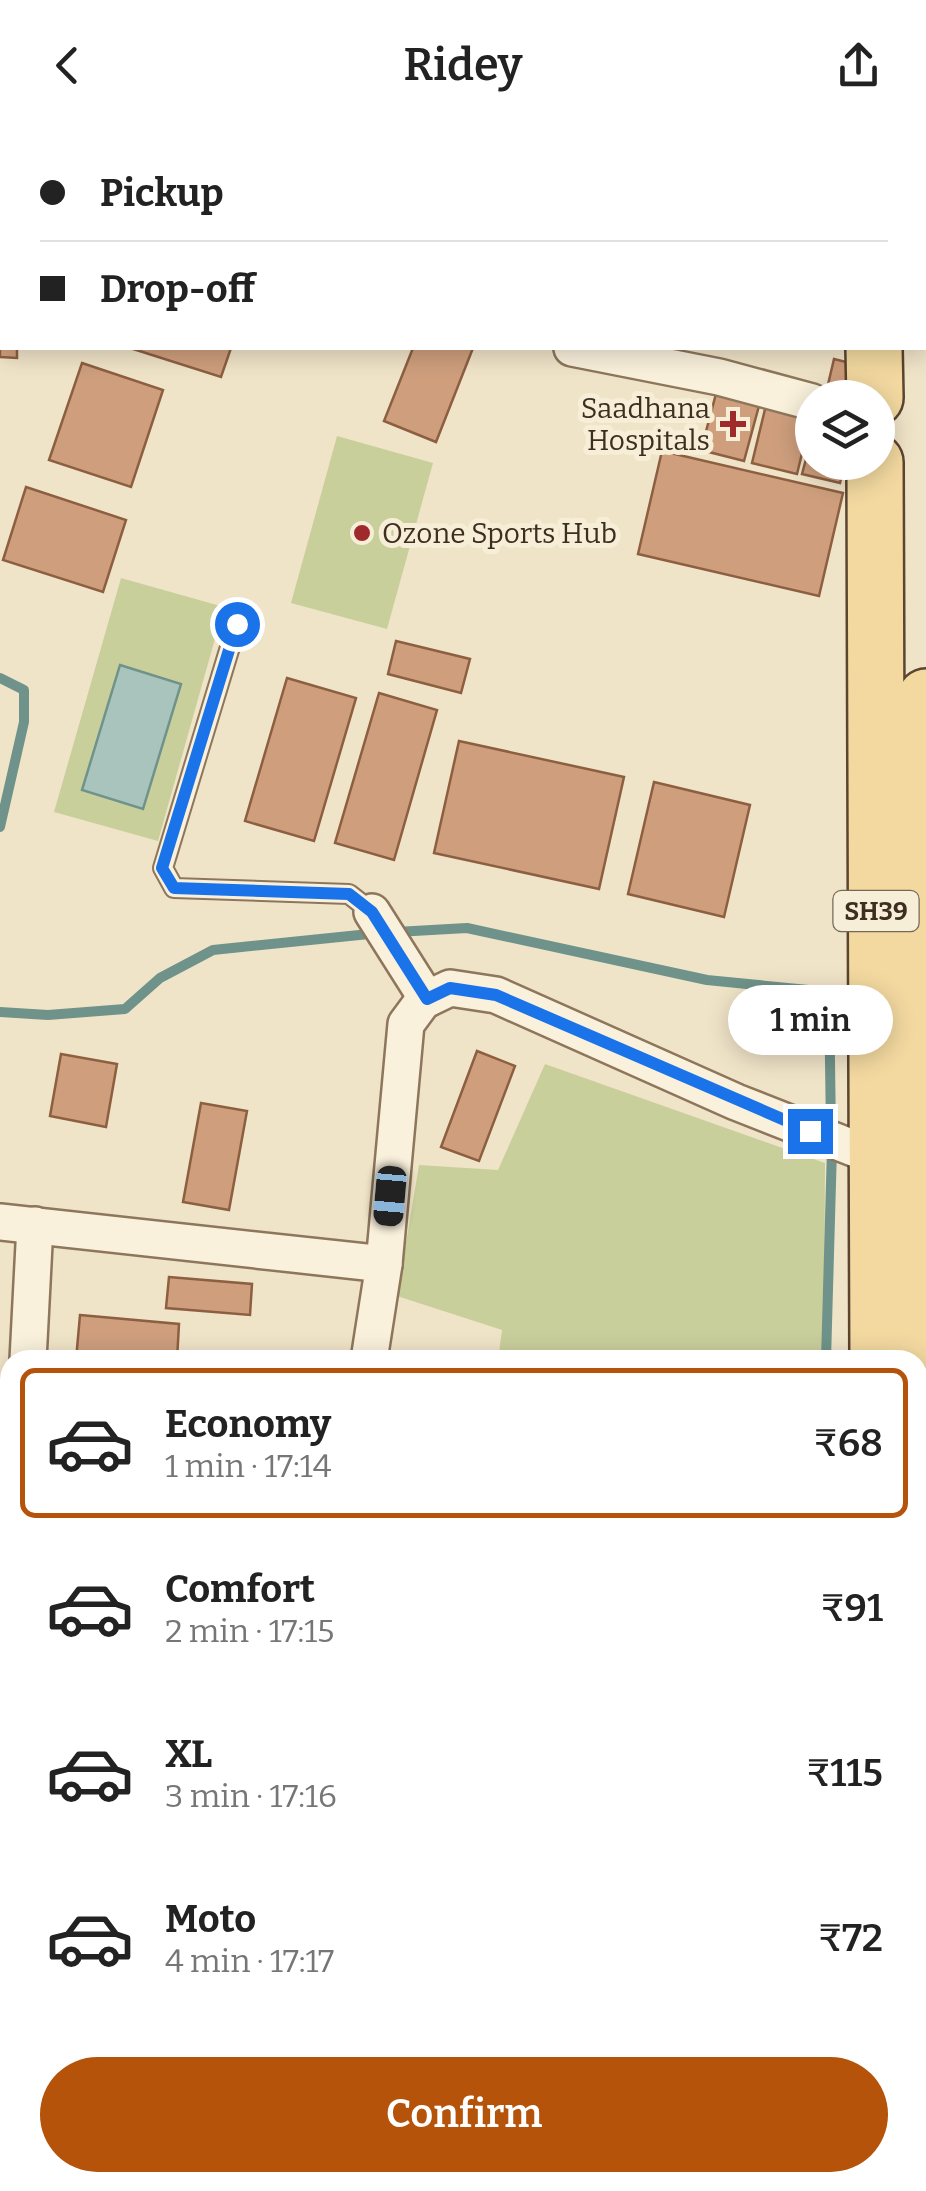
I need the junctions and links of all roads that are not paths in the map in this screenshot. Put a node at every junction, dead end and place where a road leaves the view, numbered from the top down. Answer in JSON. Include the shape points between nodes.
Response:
{"nodes":[{"id":1,"x":582,"y":350,"type":"edge"},
{"id":2,"x":874,"y":350,"type":"edge"},
{"id":3,"x":875,"y":380,"type":"edge"},
{"id":4,"x":795,"y":397,"type":"edge"},
{"id":5,"x":875,"y":480,"type":"edge"},
{"id":6,"x":237,"y":624,"type":"dead end"},
{"id":7,"x":926,"y":697,"type":"edge"},
{"id":8,"x":372,"y":912,"type":"joint"},
{"id":9,"x":427,"y":999,"type":"junction"},
{"id":10,"x":864,"y":1152,"type":"junction"},
{"id":11,"x":17,"y":1224,"type":"edge"},
{"id":12,"x":384,"y":1264,"type":"junction"},
{"id":13,"x":27,"y":1350,"type":"edge"},
{"id":14,"x":371,"y":1350,"type":"edge"},
{"id":15,"x":877,"y":1350,"type":"edge"},
{"id":16,"x":919,"y":1350,"type":"edge"}],
"edges":[{"from":1,"to":4,"type":"street"},
{"from":2,"to":3,"type":"main road"},
{"from":5,"to":10,"type":"main road","number":"SH39"},
{"from":6,"to":8,"type":"lane","via":[[162,868],[174,888],[349,894]]},
{"from":7,"to":16,"type":"main road"},
{"from":8,"to":9,"type":"street"},
{"from":9,"to":10,"type":"street","via":[[450,988],[496,995]]},
{"from":9,"to":12,"type":"street","via":[[406,1024]]},
{"from":10,"to":15,"type":"main road","number":"SH39"},
{"from":11,"to":12,"type":"street"},
{"from":11,"to":13,"type":"street"},
{"from":12,"to":14,"type":"street"}]}
